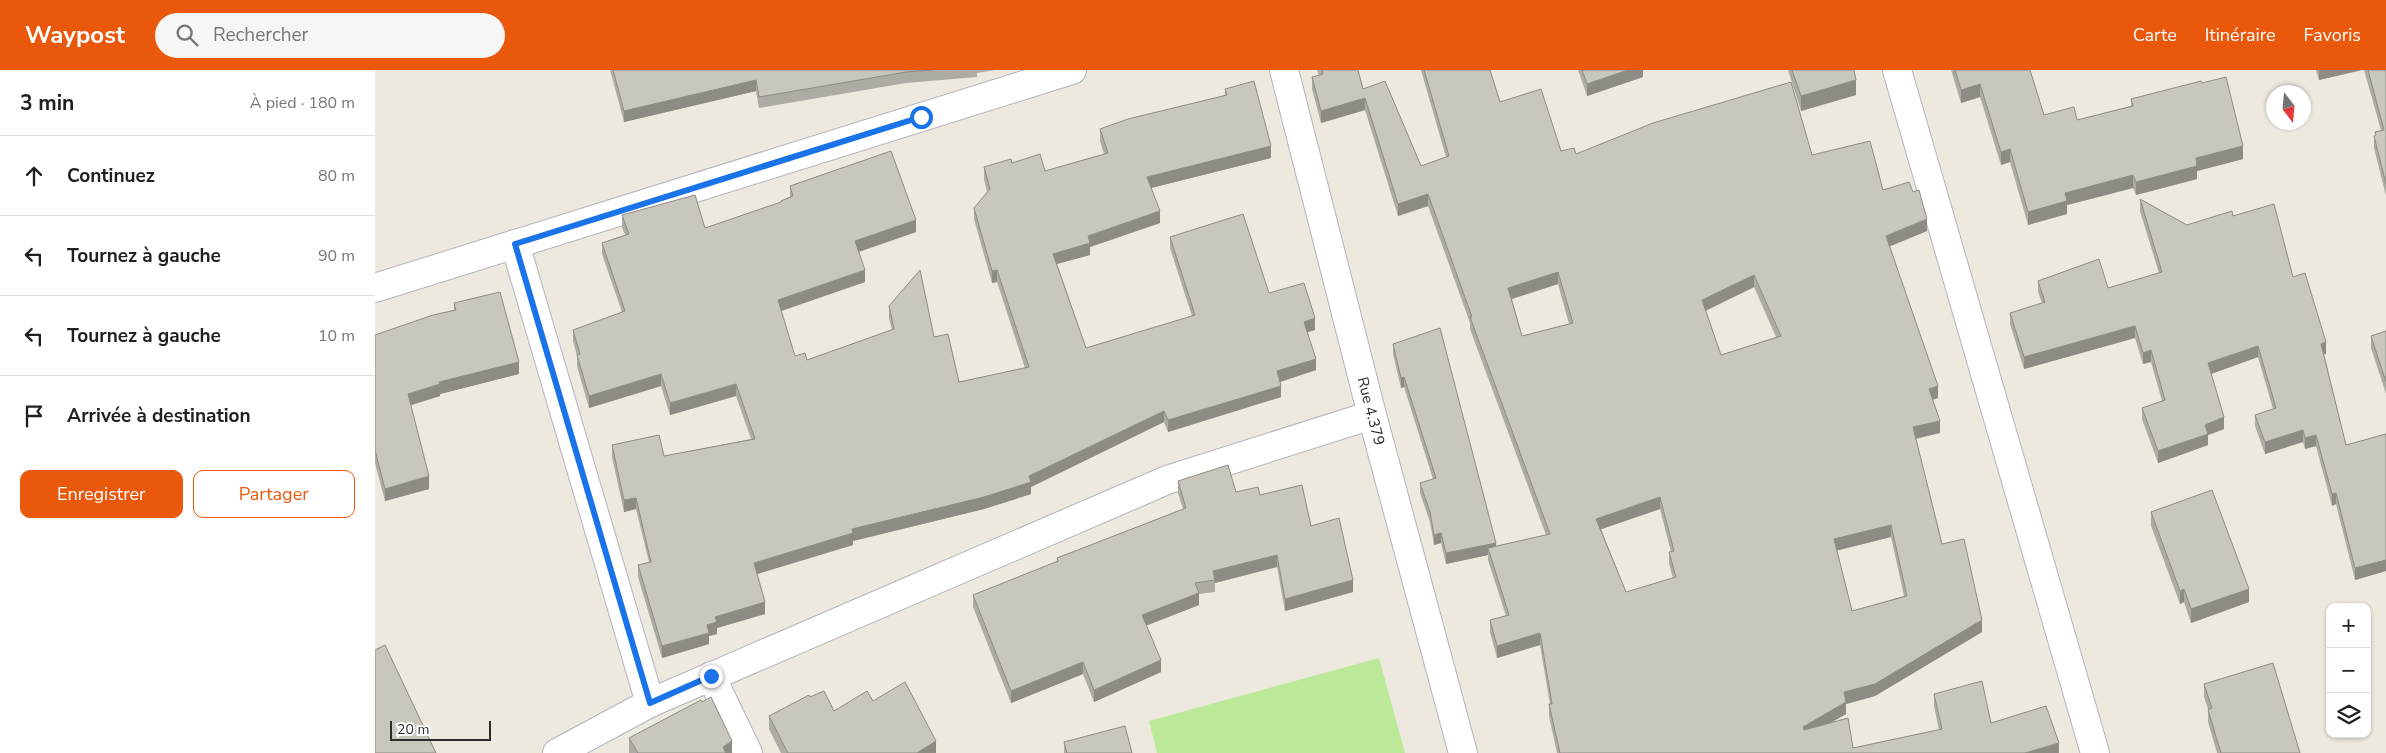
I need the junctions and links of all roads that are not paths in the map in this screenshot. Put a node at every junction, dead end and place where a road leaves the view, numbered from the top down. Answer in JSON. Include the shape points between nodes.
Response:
{"nodes":[{"id":1,"x":1072,"y":70,"type":"edge"},
{"id":2,"x":1285,"y":70,"type":"edge"},
{"id":3,"x":1897,"y":70,"type":"edge"},
{"id":4,"x":515,"y":244,"type":"junction"},
{"id":5,"x":375,"y":288,"type":"edge"},
{"id":6,"x":1372,"y":415,"type":"junction"},
{"id":7,"x":711,"y":676,"type":"junction"},
{"id":8,"x":650,"y":703,"type":"junction"},
{"id":9,"x":557,"y":753,"type":"edge"},
{"id":10,"x":748,"y":753,"type":"edge"},
{"id":11,"x":1463,"y":753,"type":"edge"},
{"id":12,"x":2095,"y":753,"type":"edge"}],
"edges":[{"from":1,"to":4,"type":"street"},
{"from":2,"to":6,"type":"street","name":"Rue 4.379"},
{"from":3,"to":12,"type":"street"},
{"from":4,"to":5,"type":"street"},
{"from":4,"to":8,"type":"street"},
{"from":6,"to":7,"type":"street","via":[[1167,480]]},
{"from":6,"to":11,"type":"street","name":"Rue 4.379"},
{"from":7,"to":8,"type":"street"},
{"from":7,"to":10,"type":"street"},
{"from":8,"to":9,"type":"street"}]}
